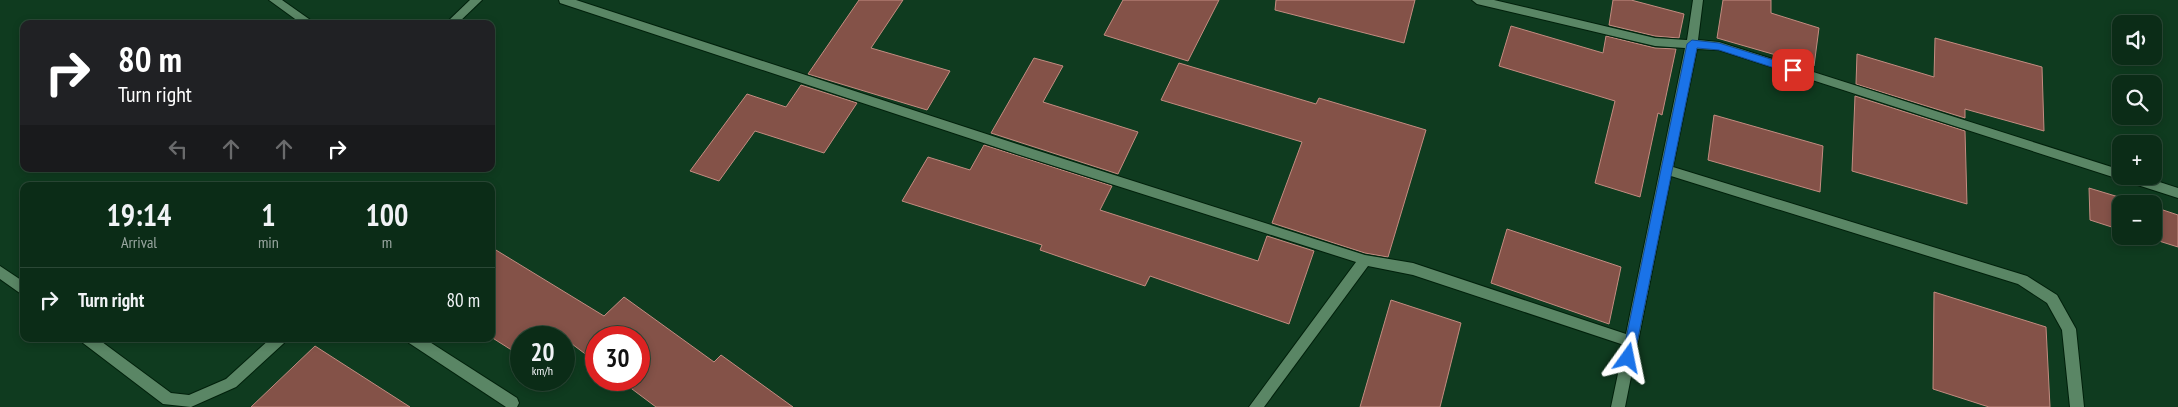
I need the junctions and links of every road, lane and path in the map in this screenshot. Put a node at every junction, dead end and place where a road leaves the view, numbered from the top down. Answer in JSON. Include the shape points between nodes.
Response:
{"nodes":[{"id":1,"x":274,"y":0,"type":"edge"},
{"id":2,"x":477,"y":0,"type":"edge"},
{"id":3,"x":564,"y":0,"type":"edge"},
{"id":4,"x":1478,"y":0,"type":"edge"},
{"id":5,"x":1698,"y":0,"type":"edge"},
{"id":6,"x":305,"y":20,"type":"edge"},
{"id":7,"x":454,"y":20,"type":"edge"},
{"id":8,"x":1692,"y":44,"type":"junction"},
{"id":9,"x":1667,"y":170,"type":"junction"},
{"id":10,"x":2112,"y":172,"type":"edge"},
{"id":11,"x":2153,"y":185,"type":"edge"},
{"id":12,"x":2178,"y":193,"type":"edge"},
{"id":13,"x":1365,"y":260,"type":"junction"},
{"id":14,"x":0,"y":272,"type":"edge"},
{"id":15,"x":20,"y":287,"type":"edge"},
{"id":16,"x":92,"y":342,"type":"edge"},
{"id":17,"x":276,"y":342,"type":"edge"},
{"id":18,"x":419,"y":342,"type":"edge"},
{"id":19,"x":1632,"y":342,"type":"junction"},
{"id":20,"x":512,"y":403,"type":"dead end"},
{"id":21,"x":1256,"y":407,"type":"edge"},
{"id":22,"x":1618,"y":407,"type":"edge"},
{"id":23,"x":2076,"y":407,"type":"edge"}],
"edges":[{"from":1,"to":6,"type":"street"},
{"from":2,"to":7,"type":"street"},
{"from":3,"to":13,"type":"street"},
{"from":4,"to":8,"type":"street","via":[[1655,42]]},
{"from":5,"to":8,"type":"street"},
{"from":8,"to":9,"type":"street"},
{"from":8,"to":10,"type":"street","via":[[1719,46]]},
{"from":9,"to":19,"type":"street"},
{"from":9,"to":23,"type":"street","via":[[2022,280],[2052,299],[2068,329]]},
{"from":11,"to":12,"type":"street"},
{"from":13,"to":19,"type":"street","via":[[1413,269]]},
{"from":13,"to":21,"type":"street"},
{"from":14,"to":15,"type":"street"},
{"from":16,"to":17,"type":"street","via":[[168,399],[190,401],[231,383]]},
{"from":18,"to":20,"type":"street"},
{"from":19,"to":22,"type":"street"}]}
